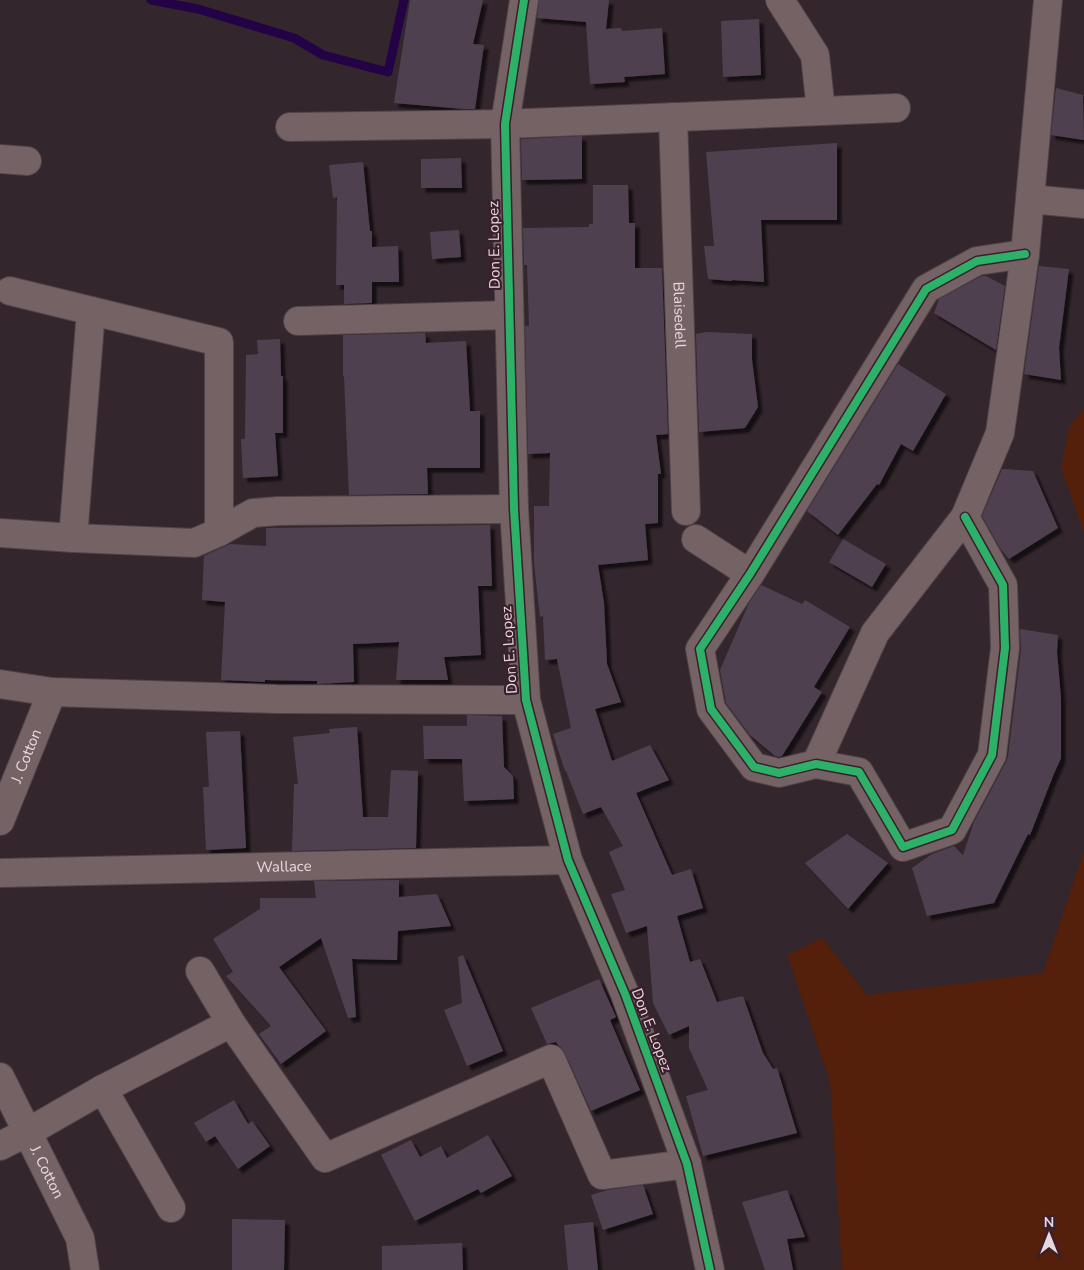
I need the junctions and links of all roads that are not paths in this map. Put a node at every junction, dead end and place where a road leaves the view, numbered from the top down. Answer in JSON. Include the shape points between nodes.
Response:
{"nodes":[{"id":1,"x":524,"y":0,"type":"edge"},
{"id":2,"x":780,"y":0,"type":"edge"},
{"id":3,"x":1048,"y":6,"type":"edge"},
{"id":4,"x":896,"y":108,"type":"dead end"},
{"id":5,"x":821,"y":111,"type":"junction"},
{"id":6,"x":673,"y":118,"type":"junction"},
{"id":7,"x":505,"y":124,"type":"junction"},
{"id":8,"x":290,"y":127,"type":"dead end"},
{"id":9,"x":0,"y":159,"type":"edge"},
{"id":10,"x":27,"y":161,"type":"dead end"},
{"id":11,"x":1030,"y":199,"type":"junction"},
{"id":12,"x":1084,"y":204,"type":"edge"},
{"id":13,"x":1025,"y":254,"type":"junction"},
{"id":14,"x":10,"y":291,"type":"dead end"},
{"id":15,"x":91,"y":312,"type":"junction"},
{"id":16,"x":509,"y":315,"type":"junction"},
{"id":17,"x":298,"y":321,"type":"dead end"},
{"id":18,"x":514,"y":509,"type":"junction"},
{"id":19,"x":686,"y":511,"type":"dead end"},
{"id":20,"x":965,"y":517,"type":"junction"},
{"id":21,"x":219,"y":532,"type":"junction"},
{"id":22,"x":1,"y":533,"type":"edge"},
{"id":23,"x":73,"y":538,"type":"junction"},
{"id":24,"x":696,"y":540,"type":"dead end"},
{"id":25,"x":750,"y":574,"type":"junction"},
{"id":26,"x":0,"y":684,"type":"edge"},
{"id":27,"x":52,"y":692,"type":"junction"},
{"id":28,"x":526,"y":700,"type":"junction"},
{"id":29,"x":816,"y":764,"type":"junction"},
{"id":30,"x":0,"y":821,"type":"edge"},
{"id":31,"x":568,"y":860,"type":"junction"},
{"id":32,"x":0,"y":873,"type":"edge"},
{"id":33,"x":200,"y":971,"type":"dead end"},
{"id":34,"x":231,"y":1023,"type":"junction"},
{"id":35,"x":0,"y":1077,"type":"edge"},
{"id":36,"x":103,"y":1089,"type":"junction"},
{"id":37,"x":28,"y":1132,"type":"junction"},
{"id":38,"x":0,"y":1146,"type":"edge"},
{"id":39,"x":687,"y":1164,"type":"junction"},
{"id":40,"x":171,"y":1208,"type":"dead end"},
{"id":41,"x":85,"y":1270,"type":"edge"},
{"id":42,"x":710,"y":1270,"type":"edge"}],
"edges":[{"from":1,"to":7,"type":"street","name":"Don E. Lopez"},
{"from":2,"to":5,"type":"street","via":[[815,55]]},
{"from":3,"to":11,"type":"street"},
{"from":4,"to":5,"type":"street"},
{"from":5,"to":6,"type":"street"},
{"from":6,"to":7,"type":"street"},
{"from":6,"to":19,"type":"street","name":"Blaisedell"},
{"from":7,"to":8,"type":"street"},
{"from":7,"to":16,"type":"street","name":"Don E. Lopez"},
{"from":9,"to":10,"type":"street"},
{"from":11,"to":12,"type":"street"},
{"from":11,"to":13,"type":"street"},
{"from":13,"to":20,"type":"street","via":[[1000,433]]},
{"from":13,"to":25,"type":"street","via":[[977,260],[926,289]]},
{"from":14,"to":15,"type":"street"},
{"from":15,"to":21,"type":"street","via":[[219,342]]},
{"from":15,"to":23,"type":"street"},
{"from":16,"to":17,"type":"street"},
{"from":16,"to":18,"type":"street","name":"Don E. Lopez"},
{"from":18,"to":21,"type":"street","via":[[278,511],[253,513]]},
{"from":18,"to":28,"type":"street","name":"Don E. Lopez"},
{"from":20,"to":29,"type":"street","via":[[875,633]]},
{"from":20,"to":29,"type":"street","via":[[1004,585],[1005,648],[992,754],[952,830],[903,847],[859,772]]},
{"from":21,"to":23,"type":"street","via":[[194,543]]},
{"from":22,"to":23,"type":"street"},
{"from":24,"to":25,"type":"street"},
{"from":25,"to":29,"type":"street","via":[[700,649],[711,709],[754,767],[779,773]]},
{"from":26,"to":27,"type":"street"},
{"from":27,"to":28,"type":"street","via":[[276,699]]},
{"from":27,"to":30,"type":"street","name":"J. Cotton"},
{"from":28,"to":31,"type":"street","name":"Don E. Lopez"},
{"from":31,"to":32,"type":"street","name":"Wallace"},
{"from":31,"to":39,"type":"street","name":"Don E. Lopez","via":[[625,994]]},
{"from":33,"to":34,"type":"street"},
{"from":34,"to":36,"type":"street"},
{"from":34,"to":39,"type":"street","via":[[325,1158],[551,1059],[602,1175]]},
{"from":35,"to":37,"type":"street","name":"J. Cotton"},
{"from":36,"to":37,"type":"street"},
{"from":36,"to":40,"type":"street"},
{"from":37,"to":38,"type":"street"},
{"from":37,"to":41,"type":"street","name":"J. Cotton","via":[[80,1238]]},
{"from":39,"to":42,"type":"street","name":"Don E. Lopez"}]}
